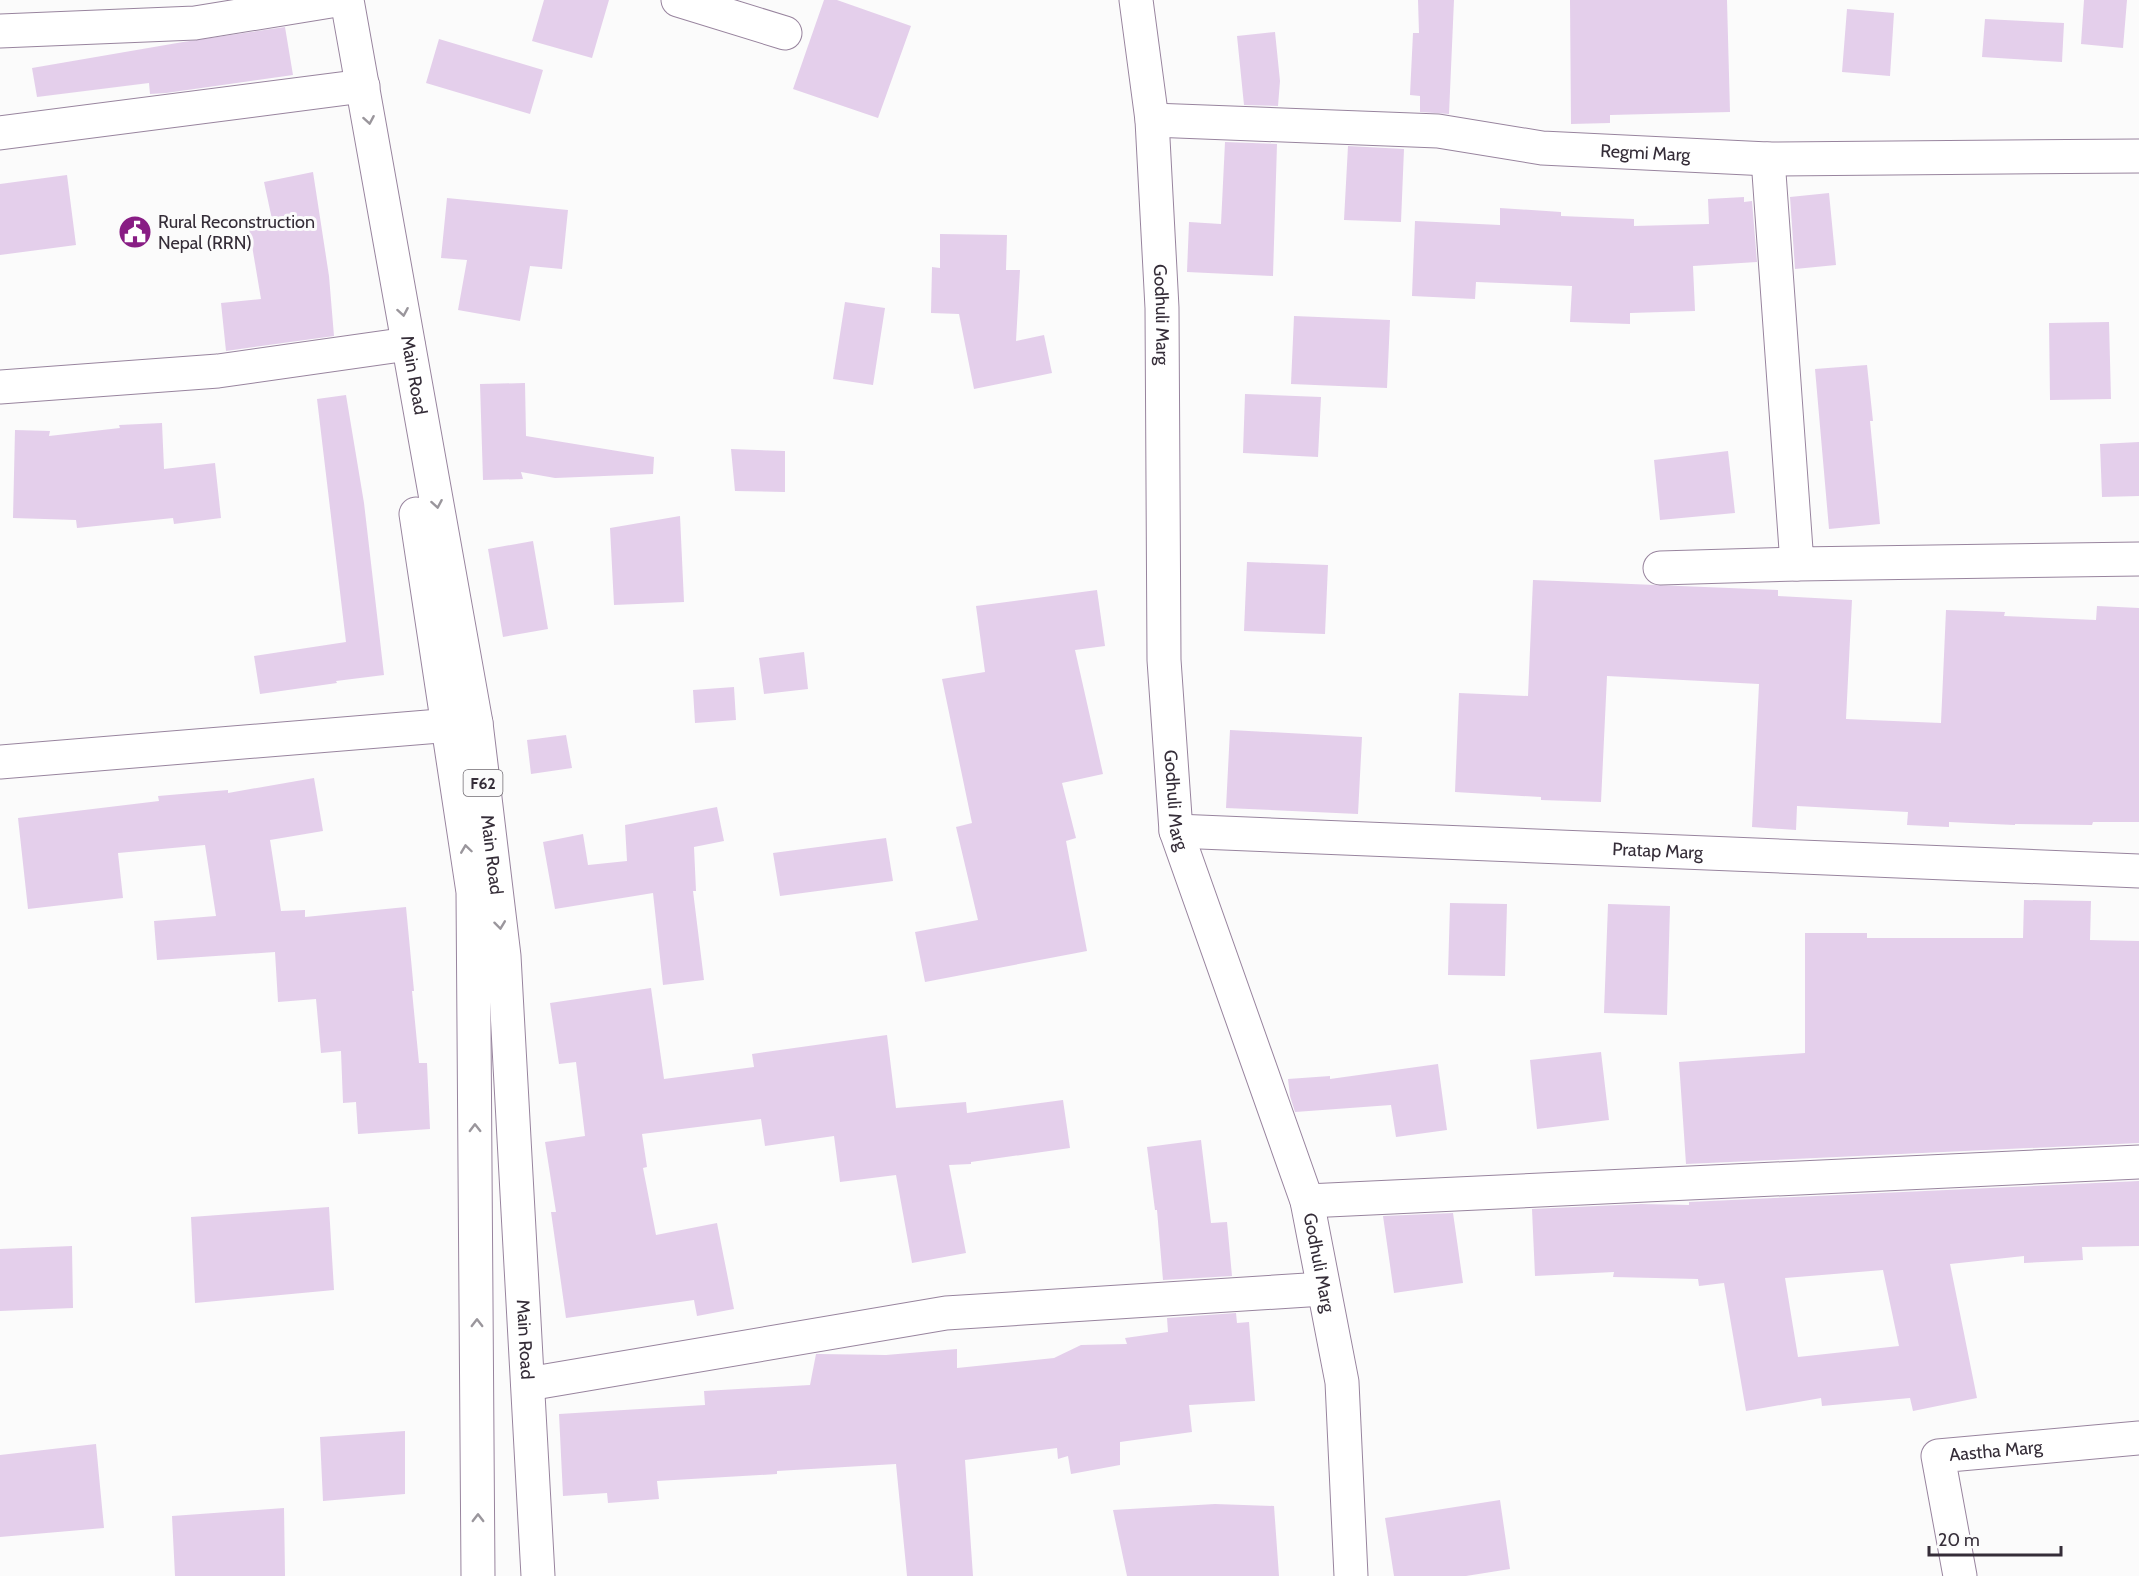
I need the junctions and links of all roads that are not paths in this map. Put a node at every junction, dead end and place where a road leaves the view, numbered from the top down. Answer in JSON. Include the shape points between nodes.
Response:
{"nodes":[{"id":1,"x":334,"y":0,"type":"edge"},
{"id":2,"x":678,"y":0,"type":"edge"},
{"id":3,"x":1136,"y":0,"type":"edge"},
{"id":4,"x":0,"y":31,"type":"edge"},
{"id":5,"x":785,"y":33,"type":"dead end"},
{"id":6,"x":352,"y":87,"type":"junction"},
{"id":7,"x":1152,"y":120,"type":"junction"},
{"id":8,"x":0,"y":133,"type":"edge"},
{"id":9,"x":2139,"y":156,"type":"edge"},
{"id":10,"x":1768,"y":159,"type":"junction"},
{"id":11,"x":398,"y":345,"type":"junction"},
{"id":12,"x":0,"y":387,"type":"edge"},
{"id":13,"x":2139,"y":559,"type":"edge"},
{"id":14,"x":1797,"y":564,"type":"junction"},
{"id":15,"x":1660,"y":568,"type":"dead end"},
{"id":16,"x":462,"y":724,"type":"junction"},
{"id":17,"x":0,"y":762,"type":"edge"},
{"id":18,"x":1176,"y":831,"type":"junction"},
{"id":19,"x":2139,"y":871,"type":"edge"},
{"id":20,"x":2139,"y":1162,"type":"edge"},
{"id":21,"x":1307,"y":1201,"type":"junction"},
{"id":22,"x":1323,"y":1289,"type":"junction"},
{"id":23,"x":528,"y":1384,"type":"junction"},
{"id":24,"x":2139,"y":1438,"type":"edge"},
{"id":25,"x":478,"y":1576,"type":"edge"},
{"id":26,"x":537,"y":1576,"type":"edge"},
{"id":27,"x":1351,"y":1576,"type":"edge"},
{"id":28,"x":1960,"y":1576,"type":"edge"}],
"edges":[{"from":1,"to":4,"type":"street","via":[[195,22]]},
{"from":1,"to":6,"type":"street","name":"Main Road","number":"F62"},
{"from":2,"to":5,"type":"street"},
{"from":3,"to":7,"type":"street","name":"Godhuli Marg"},
{"from":6,"to":8,"type":"street"},
{"from":6,"to":11,"type":"street","name":"Main Road","number":"F62"},
{"from":7,"to":10,"type":"street","name":"Regmi Marg","via":[[1438,131],[1542,148]]},
{"from":7,"to":18,"type":"street","name":"Godhuli Marg","via":[[1162,308],[1164,660]]},
{"from":9,"to":10,"type":"street","name":"Regmi Marg"},
{"from":10,"to":14,"type":"street"},
{"from":11,"to":12,"type":"street","via":[[218,371]]},
{"from":11,"to":16,"type":"street","name":"Main Road","number":"F62"},
{"from":13,"to":14,"type":"street"},
{"from":14,"to":15,"type":"street"},
{"from":16,"to":17,"type":"street"},
{"from":16,"to":23,"type":"street","name":"Main Road","number":"F62","one_way":true,"via":[[504,956]]},
{"from":25,"to":16,"type":"street","name":"Main Road","number":"F62","one_way":true,"via":[[473,892]]},
{"from":18,"to":19,"type":"street","name":"Pratap Marg"},
{"from":18,"to":21,"type":"street","name":"Godhuli Marg"},
{"from":20,"to":21,"type":"street"},
{"from":21,"to":22,"type":"street","name":"Godhuli Marg"},
{"from":22,"to":23,"type":"street","via":[[946,1313]]},
{"from":22,"to":27,"type":"street","name":"Godhuli Marg","via":[[1342,1382]]},
{"from":23,"to":26,"type":"street","name":"Main Road","number":"F62"},
{"from":24,"to":28,"type":"street","name":"Aastha Marg","via":[[1938,1456]]}]}
